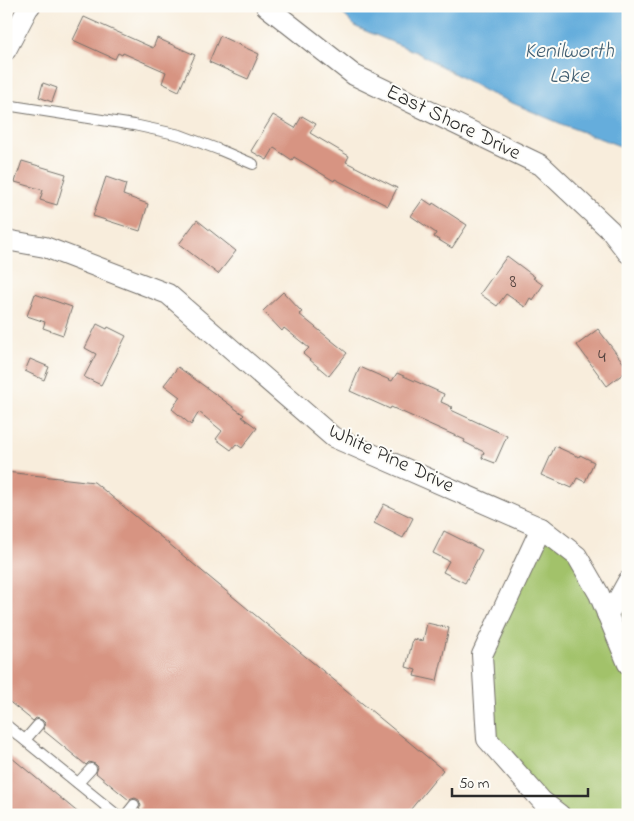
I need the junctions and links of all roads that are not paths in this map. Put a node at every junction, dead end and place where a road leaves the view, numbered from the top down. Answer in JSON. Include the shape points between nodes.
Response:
{"nodes":[{"id":1,"x":30,"y":6,"type":"edge"},
{"id":2,"x":266,"y":6,"type":"edge"},
{"id":3,"x":6,"y":50,"type":"edge"},
{"id":4,"x":6,"y":105,"type":"edge"},
{"id":5,"x":254,"y":164,"type":"dead end"},
{"id":6,"x":6,"y":240,"type":"edge"},
{"id":7,"x":628,"y":253,"type":"edge"},
{"id":8,"x":541,"y":528,"type":"junction"},
{"id":9,"x":628,"y":582,"type":"edge"},
{"id":10,"x":607,"y":614,"type":"junction"},
{"id":11,"x":628,"y":664,"type":"edge"},
{"id":12,"x":6,"y":725,"type":"edge"},
{"id":13,"x":38,"y":725,"type":"dead end"},
{"id":14,"x":25,"y":740,"type":"junction"},
{"id":15,"x":91,"y":769,"type":"dead end"},
{"id":16,"x":78,"y":783,"type":"junction"},
{"id":17,"x":134,"y":805,"type":"dead end"},
{"id":18,"x":117,"y":815,"type":"edge"},
{"id":19,"x":126,"y":815,"type":"edge"},
{"id":20,"x":560,"y":815,"type":"edge"}],
"edges":[{"from":1,"to":3,"type":"street"},
{"from":2,"to":7,"type":"street","name":"East Shore Drive","via":[[354,75],[541,166],[610,230]]},
{"from":4,"to":5,"type":"lane","via":[[180,135]]},
{"from":6,"to":8,"type":"street","name":"White Pine Drive","via":[[46,247],[168,294],[333,437]]},
{"from":8,"to":10,"type":"street","name":"White Pine Drive","via":[[577,556]]},
{"from":8,"to":20,"type":"street","via":[[482,654],[487,739],[542,801]]},
{"from":9,"to":10,"type":"street"},
{"from":10,"to":11,"type":"street","name":"White Pine Drive"},
{"from":12,"to":14,"type":"lane"},
{"from":13,"to":14,"type":"lane"},
{"from":14,"to":16,"type":"lane"},
{"from":15,"to":16,"type":"lane"},
{"from":16,"to":18,"type":"lane"},
{"from":17,"to":19,"type":"lane"}]}
